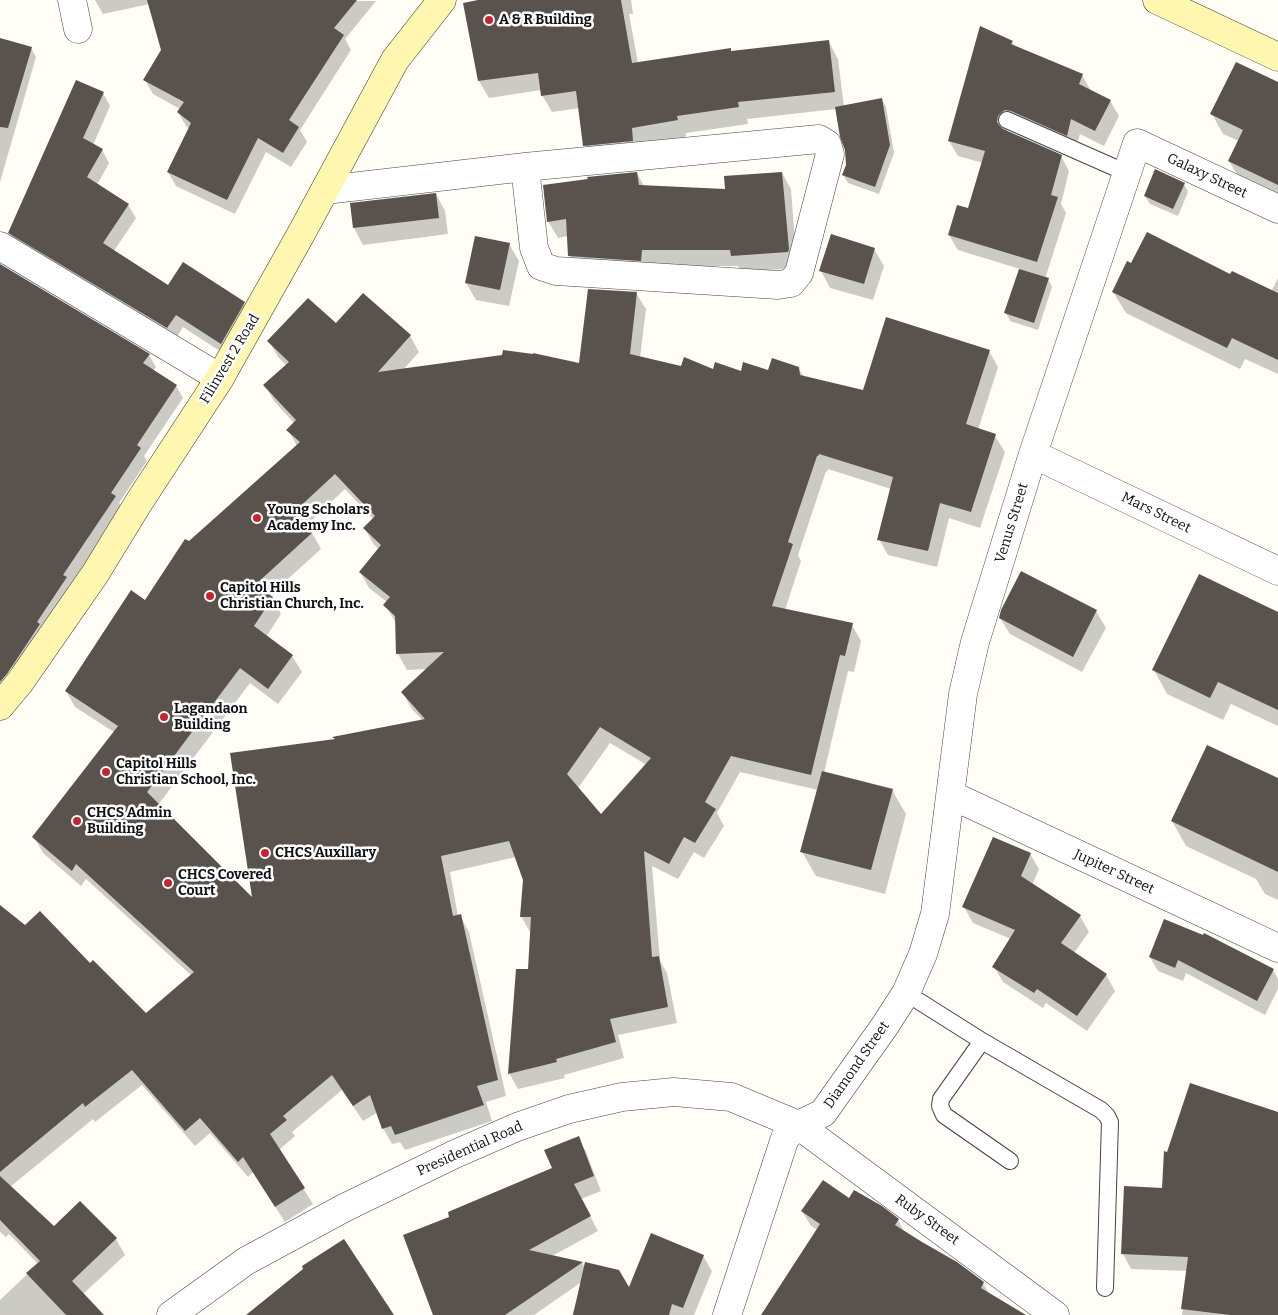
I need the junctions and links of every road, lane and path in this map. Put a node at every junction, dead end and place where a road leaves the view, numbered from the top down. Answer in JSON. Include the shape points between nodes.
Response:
{"nodes":[{"id":1,"x":72,"y":0,"type":"edge"},
{"id":2,"x":442,"y":0,"type":"edge"},
{"id":3,"x":1157,"y":0,"type":"edge"},
{"id":4,"x":1187,"y":8,"type":"edge"},
{"id":5,"x":78,"y":30,"type":"dead end"},
{"id":6,"x":1278,"y":57,"type":"edge"},
{"id":7,"x":1007,"y":120,"type":"dead end"},
{"id":8,"x":1137,"y":143,"type":"joint"},
{"id":9,"x":526,"y":166,"type":"junction"},
{"id":10,"x":1127,"y":173,"type":"junction"},
{"id":11,"x":325,"y":190,"type":"junction"},
{"id":12,"x":1278,"y":209,"type":"edge"},
{"id":13,"x":0,"y":246,"type":"edge"},
{"id":14,"x":220,"y":378,"type":"junction"},
{"id":15,"x":1033,"y":454,"type":"junction"},
{"id":16,"x":1278,"y":571,"type":"edge"},
{"id":17,"x":0,"y":706,"type":"edge"},
{"id":18,"x":951,"y":795,"type":"junction"},
{"id":19,"x":935,"y":914,"type":"joint"},
{"id":20,"x":1278,"y":948,"type":"edge"},
{"id":21,"x":906,"y":993,"type":"junction"},
{"id":22,"x":982,"y":1041,"type":"junction"},
{"id":23,"x":798,"y":1125,"type":"junction"},
{"id":24,"x":1010,"y":1161,"type":"dead end"},
{"id":25,"x":1105,"y":1288,"type":"dead end"},
{"id":26,"x":171,"y":1315,"type":"edge"},
{"id":27,"x":727,"y":1315,"type":"edge"},
{"id":28,"x":1055,"y":1315,"type":"edge"}],
"edges":[{"from":1,"to":5,"type":"street"},
{"from":2,"to":11,"type":"street","name":"Filinvest 2 Road","via":[[395,60]]},
{"from":3,"to":4,"type":"street"},
{"from":4,"to":6,"type":"street"},
{"from":7,"to":10,"type":"lane"},
{"from":8,"to":10,"type":"street","name":"Venus Street"},
{"from":8,"to":12,"type":"street","name":"Galaxy Street"},
{"from":9,"to":9,"type":"street","via":[[818,139],[827,144],[830,154],[799,273],[791,283],[778,285],[556,271],[541,266],[534,248]]},
{"from":9,"to":11,"type":"street"},
{"from":10,"to":15,"type":"street","name":"Venus Street"},
{"from":11,"to":14,"type":"street","name":"Filinvest 2 Road"},
{"from":13,"to":14,"type":"street"},
{"from":14,"to":17,"type":"street","name":"Filinvest 2 Road","via":[[95,574]]},
{"from":15,"to":16,"type":"street","name":"Mars Street"},
{"from":15,"to":18,"type":"street","name":"Venus Street","via":[[975,642],[964,694]]},
{"from":18,"to":19,"type":"street","name":"Venus Street"},
{"from":18,"to":20,"type":"street","name":"Jupiter Street"},
{"from":19,"to":21,"type":"street","name":"Diamond Street","via":[[923,954]]},
{"from":21,"to":22,"type":"lane"},
{"from":21,"to":23,"type":"street","name":"Diamond Street","via":[[823,1113]]},
{"from":22,"to":24,"type":"lane","via":[[941,1099],[940,1106],[944,1115]]},
{"from":22,"to":25,"type":"lane","via":[[1101,1110],[1110,1122]]},
{"from":23,"to":26,"type":"street","name":"Presidential Road","via":[[731,1097],[674,1092],[622,1097],[569,1109],[517,1127],[344,1208],[246,1261]]},
{"from":23,"to":27,"type":"street","name":"Diamond Street","via":[[785,1138]]},
{"from":23,"to":28,"type":"street","name":"Ruby Street"}]}
